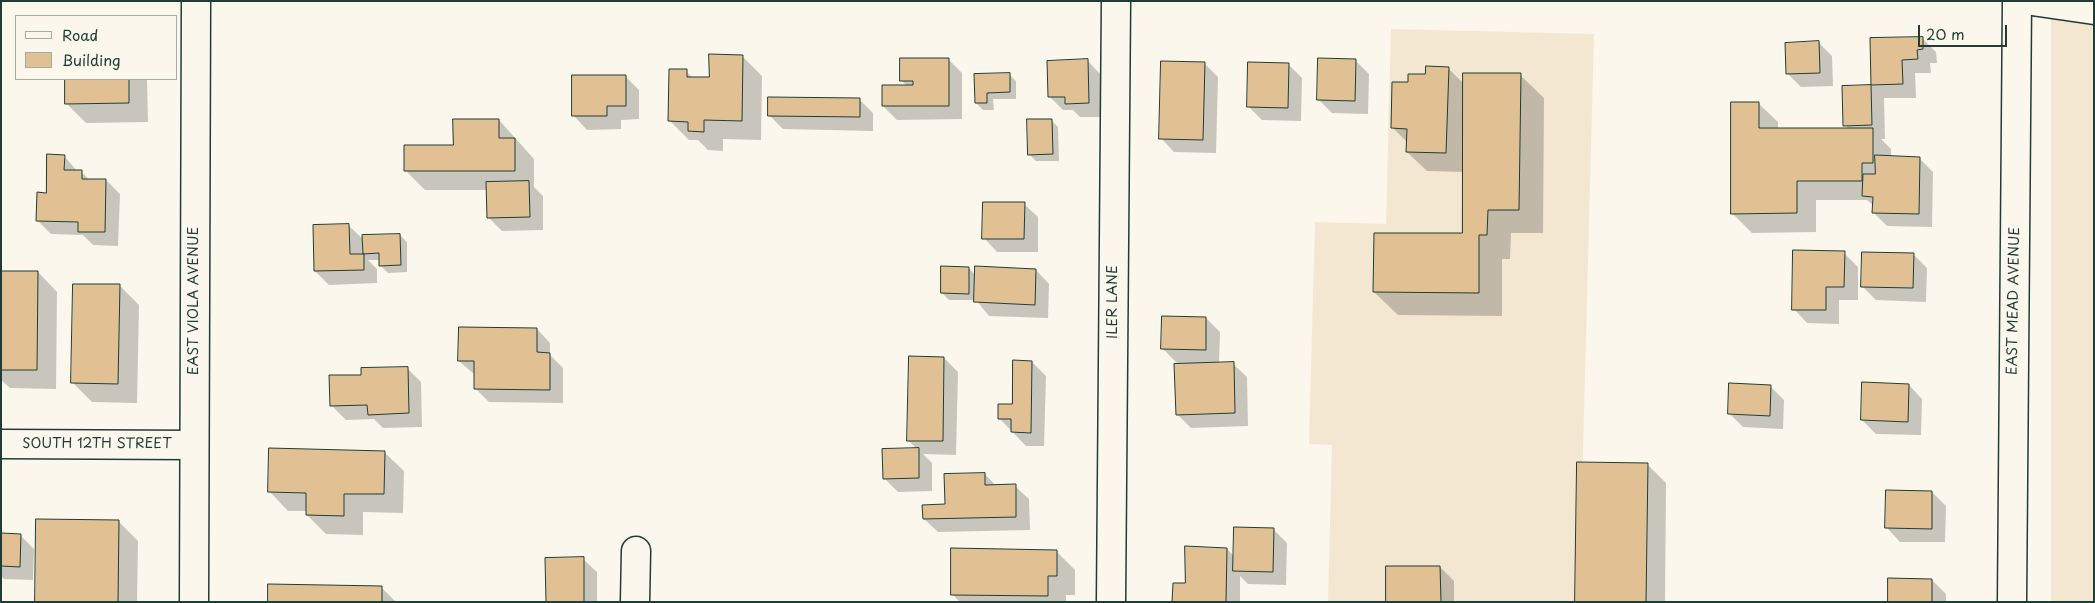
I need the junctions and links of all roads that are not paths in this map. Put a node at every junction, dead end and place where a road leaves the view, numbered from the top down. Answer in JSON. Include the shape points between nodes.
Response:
{"nodes":[{"id":1,"x":196,"y":1,"type":"edge"},
{"id":2,"x":1116,"y":1,"type":"edge"},
{"id":3,"x":2017,"y":1,"type":"edge"},
{"id":4,"x":2032,"y":1,"type":"edge"},
{"id":5,"x":2094,"y":10,"type":"edge"},
{"id":6,"x":1,"y":444,"type":"edge"},
{"id":7,"x":194,"y":445,"type":"junction"},
{"id":8,"x":636,"y":551,"type":"dead end"},
{"id":9,"x":194,"y":602,"type":"edge"},
{"id":10,"x":636,"y":602,"type":"edge"},
{"id":11,"x":1111,"y":602,"type":"edge"},
{"id":12,"x":2012,"y":602,"type":"edge"}],
"edges":[{"from":1,"to":7,"type":"street","name":"EAST VIOLA AVENUE"},
{"from":2,"to":11,"type":"street","name":"ILER LANE"},
{"from":3,"to":12,"type":"street","name":"EAST MEAD AVENUE"},
{"from":4,"to":5,"type":"street"},
{"from":6,"to":7,"type":"street","name":"SOUTH 12TH STREET"},
{"from":7,"to":9,"type":"street","name":"EAST VIOLA AVENUE"},
{"from":8,"to":10,"type":"street"}]}
